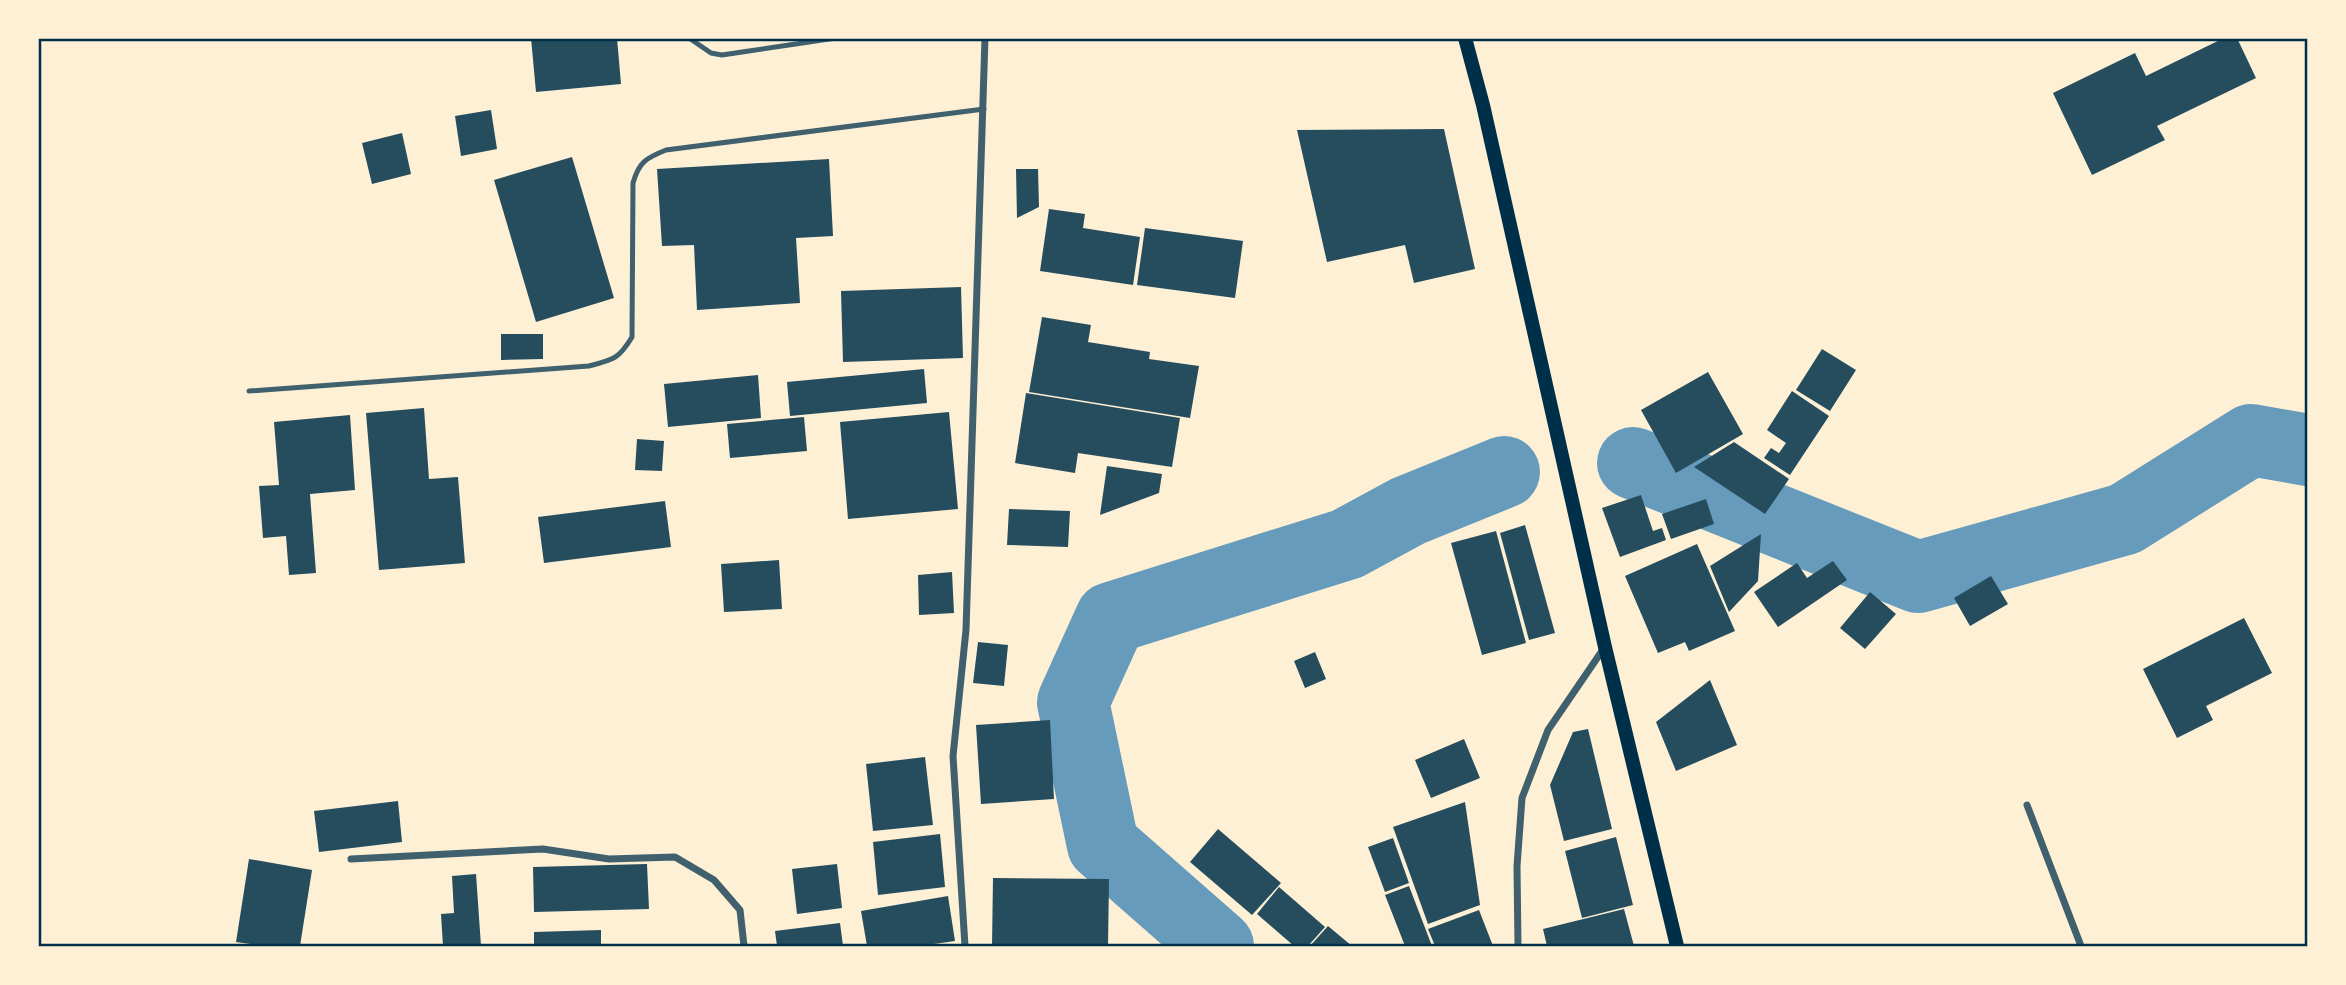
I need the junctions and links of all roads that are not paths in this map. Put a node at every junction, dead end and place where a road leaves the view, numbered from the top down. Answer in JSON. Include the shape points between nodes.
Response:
{"nodes":[{"id":1,"x":688,"y":38,"type":"edge"},
{"id":2,"x":836,"y":38,"type":"edge"},
{"id":3,"x":1465,"y":38,"type":"edge"},
{"id":4,"x":986,"y":39,"type":"edge"},
{"id":5,"x":984,"y":109,"type":"junction"},
{"id":6,"x":249,"y":391,"type":"dead end"},
{"id":7,"x":1605,"y":648,"type":"junction"},
{"id":8,"x":2027,"y":805,"type":"dead end"},
{"id":9,"x":351,"y":859,"type":"dead end"},
{"id":10,"x":744,"y":947,"type":"edge"},
{"id":11,"x":965,"y":947,"type":"edge"},
{"id":12,"x":1518,"y":947,"type":"edge"},
{"id":13,"x":1676,"y":947,"type":"edge"},
{"id":14,"x":2081,"y":947,"type":"edge"}],
"edges":[{"from":1,"to":2,"type":"lane","via":[[722,55]]},
{"from":3,"to":7,"type":"main road"},
{"from":4,"to":5,"type":"street"},
{"from":5,"to":6,"type":"lane","via":[[666,150],[651,156],[638,166],[633,183],[632,337],[623,352],[610,360],[589,366]]},
{"from":5,"to":11,"type":"street","via":[[966,630],[953,756]]},
{"from":7,"to":12,"type":"street","via":[[1548,730],[1522,798]]},
{"from":7,"to":13,"type":"main road"},
{"from":8,"to":14,"type":"street"},
{"from":9,"to":10,"type":"street","via":[[543,849],[609,859],[675,857],[714,880],[740,910]]}]}
